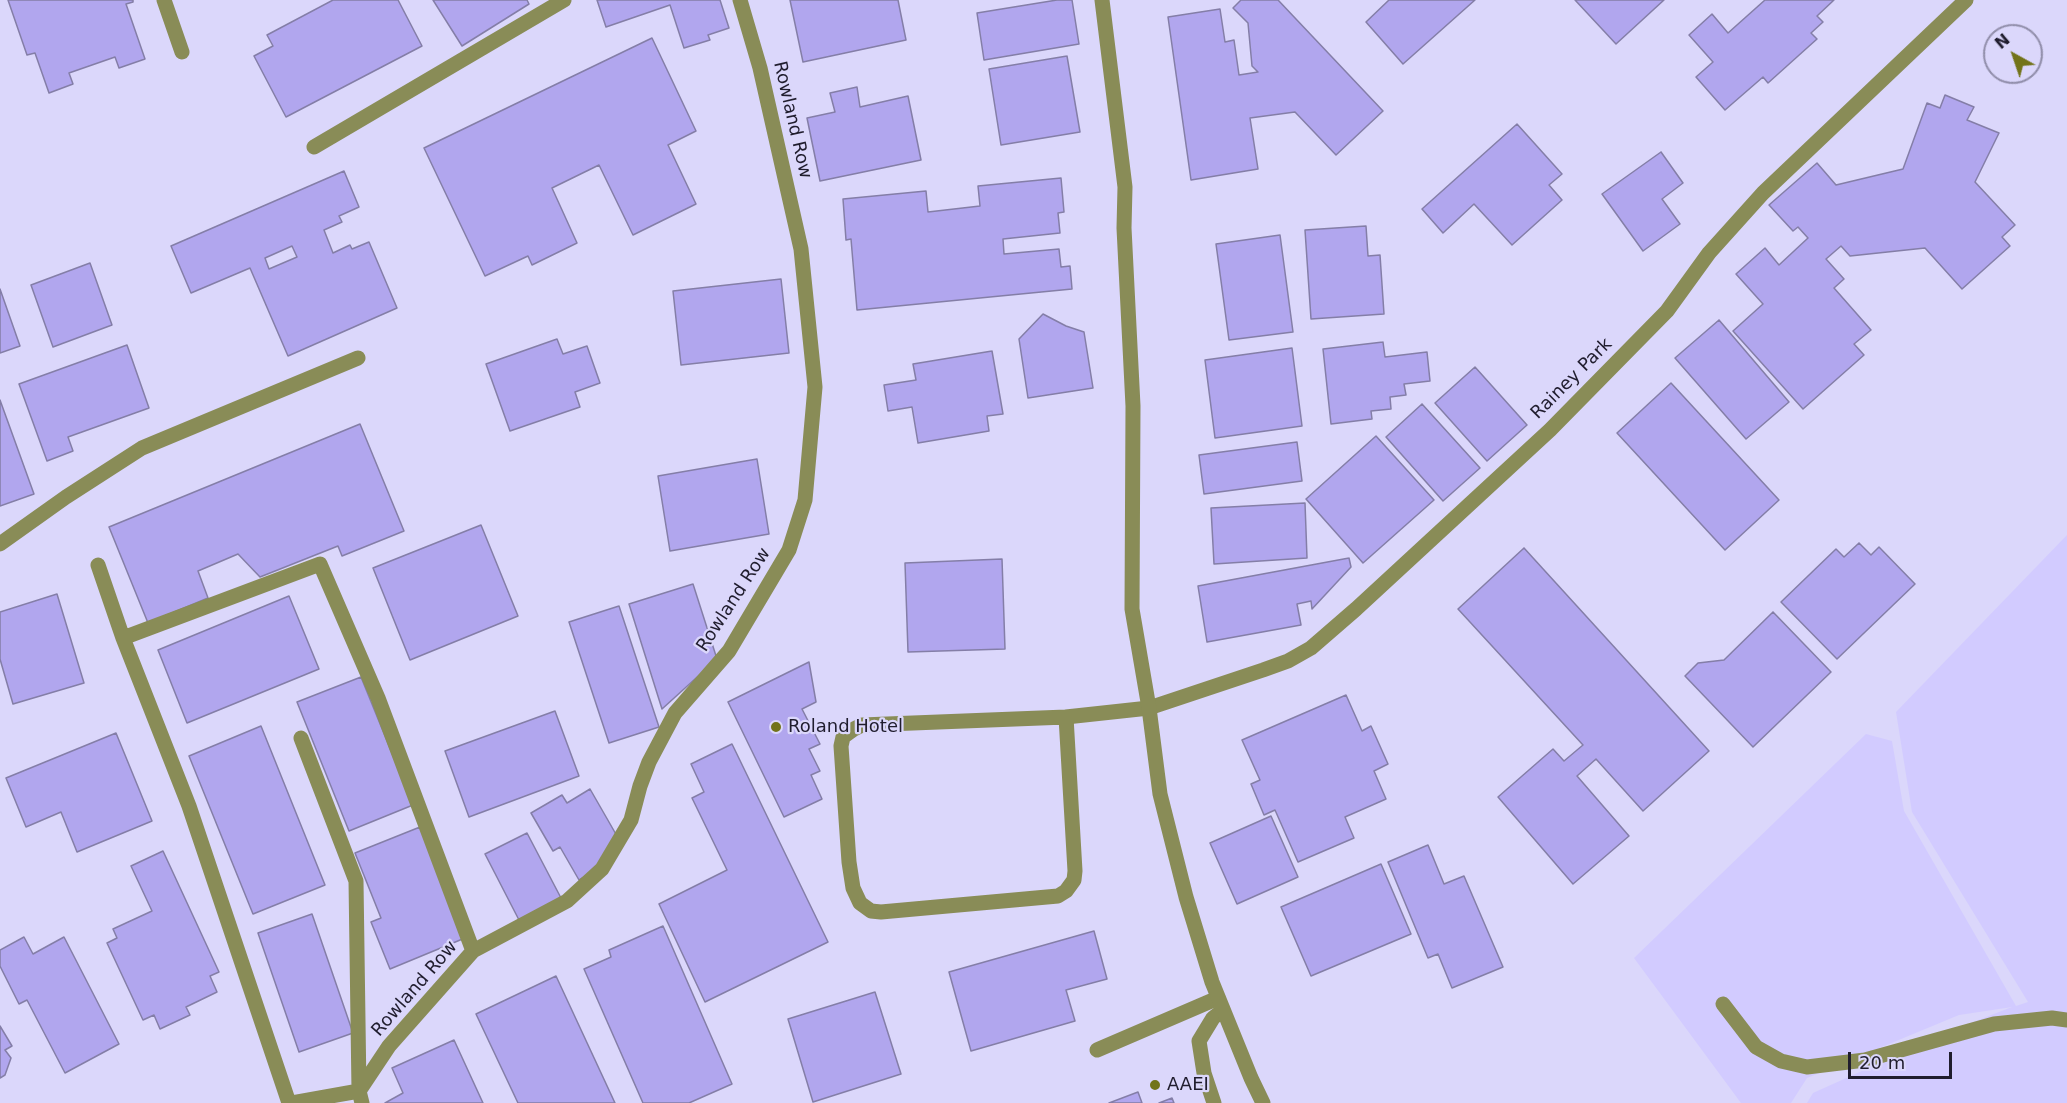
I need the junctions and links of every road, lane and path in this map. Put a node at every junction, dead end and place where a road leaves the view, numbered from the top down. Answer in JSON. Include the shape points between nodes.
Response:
{"nodes":[{"id":1,"x":164,"y":0,"type":"edge"},
{"id":2,"x":564,"y":0,"type":"edge"},
{"id":3,"x":740,"y":0,"type":"edge"},
{"id":4,"x":1102,"y":0,"type":"edge"},
{"id":5,"x":1966,"y":0,"type":"edge"},
{"id":6,"x":182,"y":52,"type":"dead end"},
{"id":7,"x":314,"y":147,"type":"dead end"},
{"id":8,"x":358,"y":357,"type":"dead end"},
{"id":9,"x":0,"y":544,"type":"edge"},
{"id":10,"x":98,"y":565,"type":"dead end"},
{"id":11,"x":123,"y":638,"type":"junction"},
{"id":12,"x":1149,"y":708,"type":"junction"},
{"id":13,"x":1066,"y":717,"type":"junction"},
{"id":14,"x":301,"y":738,"type":"dead end"},
{"id":15,"x":473,"y":951,"type":"junction"},
{"id":16,"x":1221,"y":1004,"type":"junction"},
{"id":17,"x":1723,"y":1004,"type":"dead end"},
{"id":18,"x":2067,"y":1020,"type":"edge"},
{"id":19,"x":1097,"y":1050,"type":"dead end"},
{"id":20,"x":361,"y":1097,"type":"edge"},
{"id":21,"x":290,"y":1103,"type":"edge"},
{"id":22,"x":1214,"y":1103,"type":"edge"},
{"id":23,"x":1263,"y":1103,"type":"edge"}],
"edges":[{"from":1,"to":6,"type":"street"},
{"from":2,"to":7,"type":"street"},
{"from":3,"to":15,"type":"street","name":"Rowland Row","via":[[760,68],[801,249],[815,387],[805,500],[789,550],[729,651],[675,713],[649,762],[631,820],[602,868],[567,901]]},
{"from":4,"to":12,"type":"street","via":[[1125,187],[1133,406],[1132,609]]},
{"from":5,"to":12,"type":"street","name":"Rainey Park","via":[[1763,193],[1708,253],[1667,310],[1550,429],[1311,648],[1288,660]]},
{"from":8,"to":9,"type":"street","via":[[142,448]]},
{"from":10,"to":11,"type":"street"},
{"from":11,"to":15,"type":"street","via":[[320,564],[378,698]]},
{"from":11,"to":21,"type":"street","via":[[189,807]]},
{"from":12,"to":13,"type":"street","name":"Rainey Park"},
{"from":12,"to":16,"type":"street","via":[[1160,794],[1186,897]]},
{"from":13,"to":13,"type":"street","name":"Rainey Park","via":[[862,725],[843,738],[849,862],[860,903],[871,911],[881,912],[1058,896],[1066,891],[1075,871]]},
{"from":14,"to":20,"type":"street","via":[[356,882]]},
{"from":15,"to":20,"type":"street","name":"Rowland Row","via":[[388,1046]]},
{"from":16,"to":19,"type":"street"},
{"from":16,"to":22,"type":"street","via":[[1199,1041]]},
{"from":16,"to":23,"type":"street"},
{"from":17,"to":18,"type":"street","via":[[1756,1047],[1781,1061],[1807,1067],[1864,1060],[1994,1024]]},
{"from":20,"to":21,"type":"street"}]}
